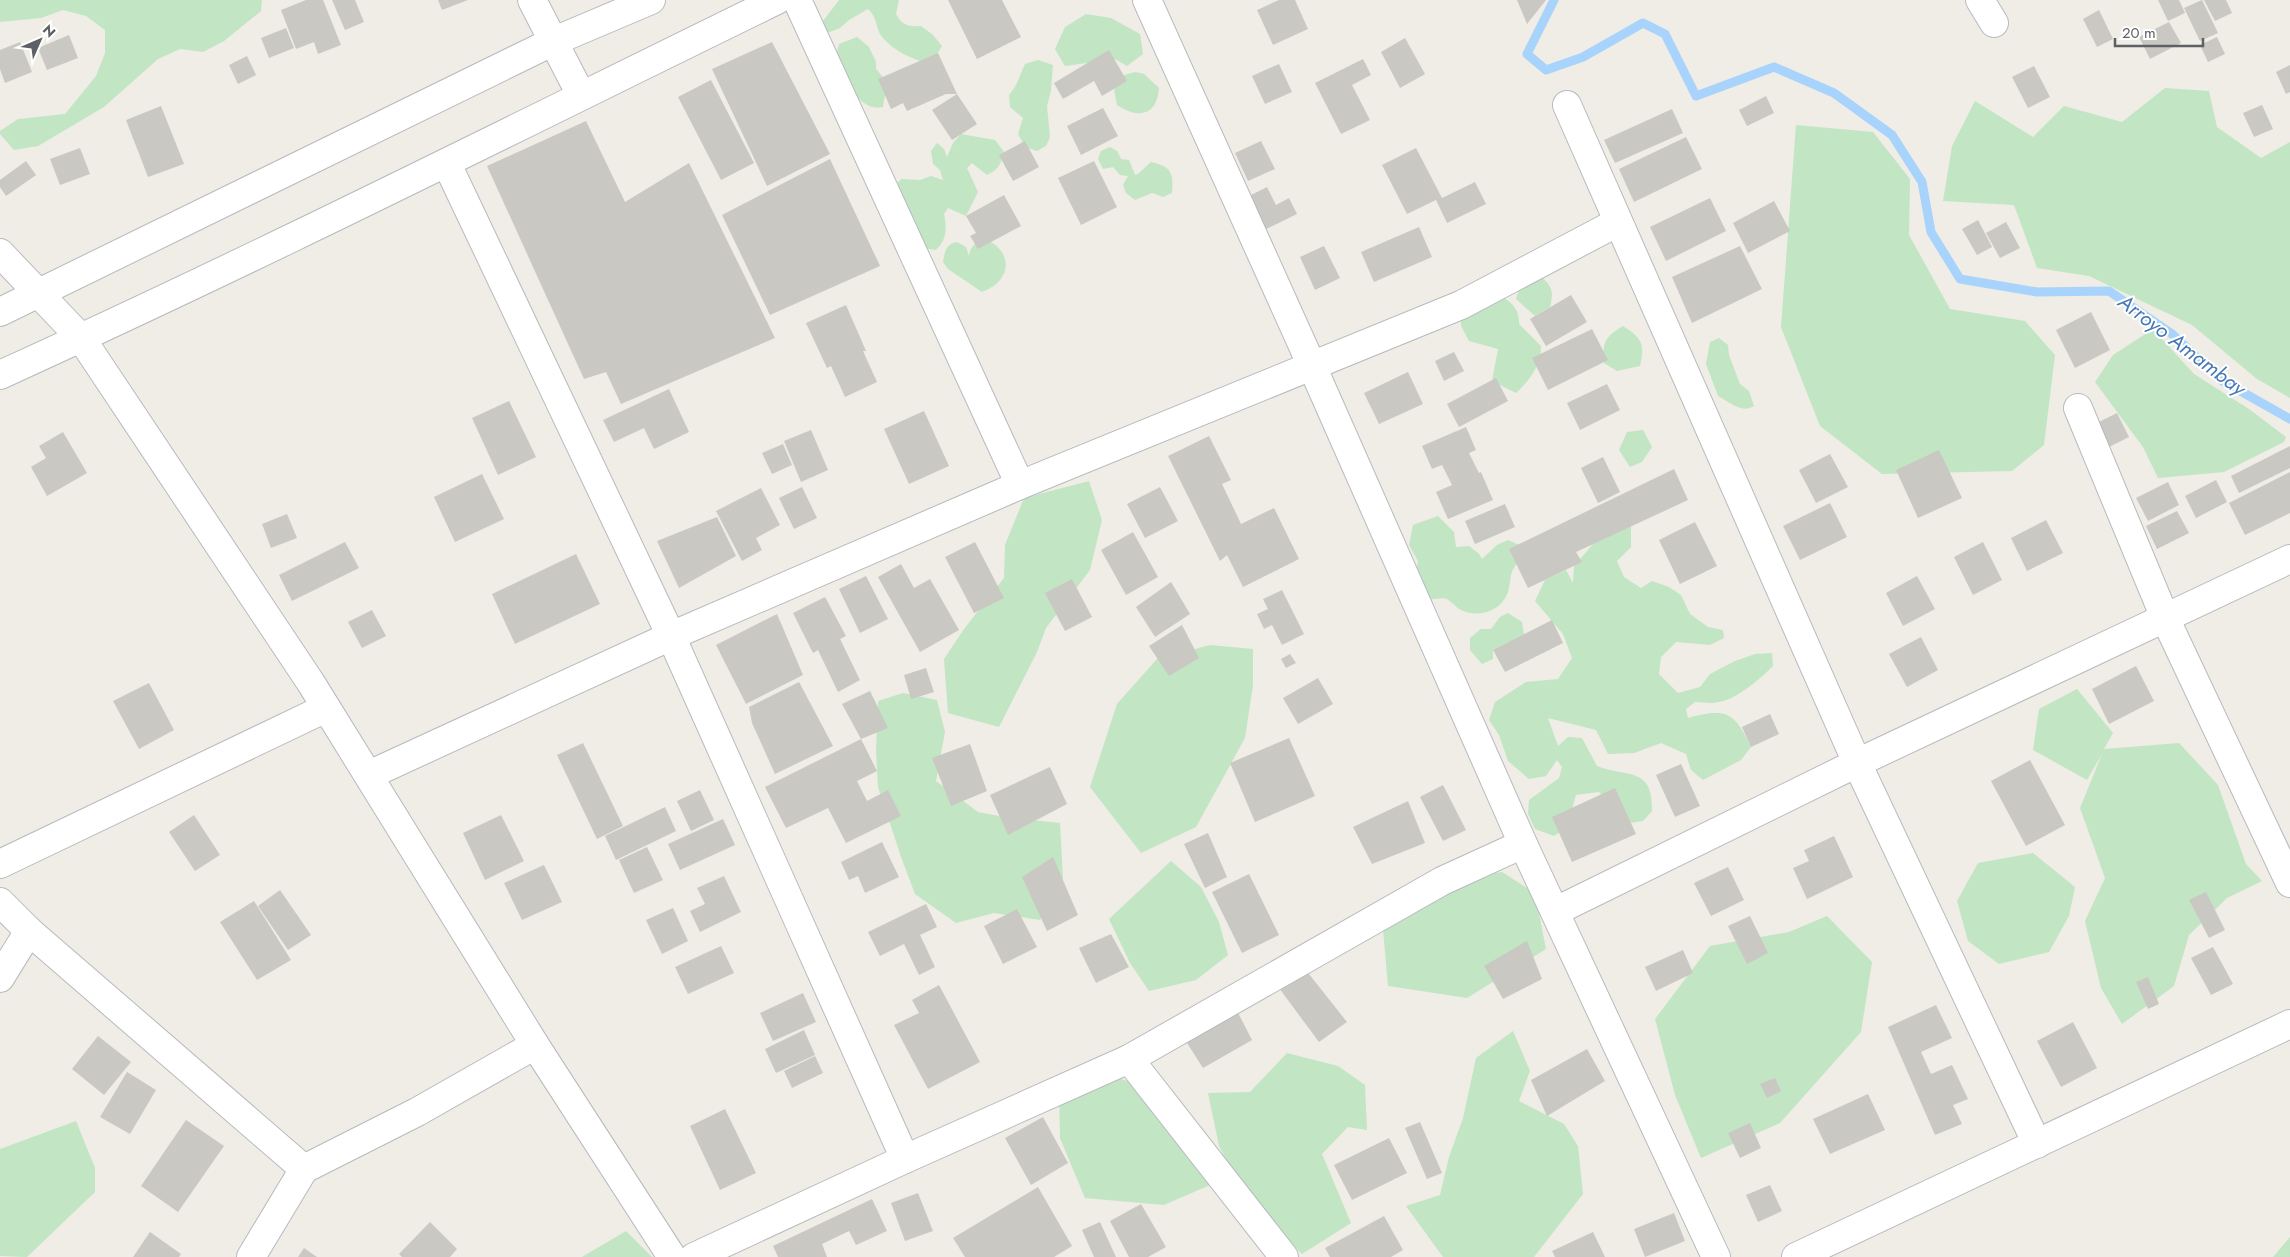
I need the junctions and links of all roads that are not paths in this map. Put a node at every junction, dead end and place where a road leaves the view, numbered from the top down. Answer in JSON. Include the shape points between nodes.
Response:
{"nodes":[{"id":1,"x":532,"y":0,"type":"edge"},
{"id":2,"x":651,"y":0,"type":"edge"},
{"id":3,"x":777,"y":0,"type":"edge"},
{"id":4,"x":797,"y":0,"type":"edge"},
{"id":5,"x":1147,"y":0,"type":"edge"},
{"id":6,"x":1980,"y":0,"type":"edge"},
{"id":7,"x":1994,"y":23,"type":"dead end"},
{"id":8,"x":552,"y":42,"type":"junction"},
{"id":9,"x":581,"y":96,"type":"junction"},
{"id":10,"x":1567,"y":105,"type":"dead end"},
{"id":11,"x":448,"y":164,"type":"junction"},
{"id":12,"x":1618,"y":222,"type":"junction"},
{"id":13,"x":0,"y":253,"type":"edge"},
{"id":14,"x":38,"y":294,"type":"junction"},
{"id":15,"x":0,"y":312,"type":"edge"},
{"id":16,"x":81,"y":338,"type":"junction"},
{"id":17,"x":1312,"y":366,"type":"junction"},
{"id":18,"x":0,"y":375,"type":"edge"},
{"id":19,"x":2078,"y":408,"type":"dead end"},
{"id":20,"x":1020,"y":485,"type":"junction"},
{"id":21,"x":2290,"y":559,"type":"edge"},
{"id":22,"x":2165,"y":618,"type":"junction"},
{"id":23,"x":671,"y":636,"type":"junction"},
{"id":24,"x":326,"y":708,"type":"junction"},
{"id":25,"x":1857,"y":763,"type":"junction"},
{"id":26,"x":368,"y":775,"type":"junction"},
{"id":27,"x":1523,"y":844,"type":"junction"},
{"id":28,"x":0,"y":864,"type":"edge"},
{"id":29,"x":2290,"y":883,"type":"edge"},
{"id":30,"x":0,"y":902,"type":"edge"},
{"id":31,"x":1556,"y":911,"type":"junction"},
{"id":32,"x":29,"y":931,"type":"junction"},
{"id":33,"x":0,"y":978,"type":"edge"},
{"id":34,"x":2290,"y":1024,"type":"edge"},
{"id":35,"x":534,"y":1045,"type":"junction"},
{"id":36,"x":1130,"y":1059,"type":"junction"},
{"id":37,"x":2037,"y":1144,"type":"junction"},
{"id":38,"x":906,"y":1159,"type":"junction"},
{"id":39,"x":304,"y":1169,"type":"junction"},
{"id":40,"x":251,"y":1257,"type":"edge"},
{"id":41,"x":672,"y":1257,"type":"edge"},
{"id":42,"x":694,"y":1257,"type":"edge"},
{"id":43,"x":1284,"y":1257,"type":"edge"},
{"id":44,"x":1716,"y":1257,"type":"edge"},
{"id":45,"x":1796,"y":1257,"type":"edge"}],
"edges":[{"from":1,"to":8,"type":"street"},
{"from":2,"to":8,"type":"street"},
{"from":3,"to":9,"type":"street"},
{"from":4,"to":20,"type":"street"},
{"from":5,"to":17,"type":"street"},
{"from":6,"to":7,"type":"street"},
{"from":8,"to":9,"type":"street"},
{"from":8,"to":14,"type":"street"},
{"from":9,"to":11,"type":"street"},
{"from":10,"to":12,"type":"street"},
{"from":11,"to":16,"type":"street"},
{"from":11,"to":23,"type":"street"},
{"from":12,"to":17,"type":"street","via":[[1461,305]]},
{"from":12,"to":25,"type":"street"},
{"from":13,"to":14,"type":"street"},
{"from":14,"to":15,"type":"street"},
{"from":14,"to":16,"type":"street"},
{"from":16,"to":18,"type":"street"},
{"from":16,"to":24,"type":"street"},
{"from":17,"to":20,"type":"street"},
{"from":17,"to":27,"type":"street"},
{"from":19,"to":22,"type":"street"},
{"from":20,"to":23,"type":"street"},
{"from":21,"to":22,"type":"street"},
{"from":22,"to":25,"type":"street"},
{"from":22,"to":29,"type":"street"},
{"from":23,"to":26,"type":"street"},
{"from":23,"to":38,"type":"street"},
{"from":24,"to":26,"type":"street"},
{"from":24,"to":28,"type":"street"},
{"from":25,"to":31,"type":"street"},
{"from":25,"to":37,"type":"street"},
{"from":26,"to":35,"type":"street"},
{"from":27,"to":31,"type":"street"},
{"from":27,"to":36,"type":"street","via":[[1442,881]]},
{"from":30,"to":32,"type":"street"},
{"from":31,"to":44,"type":"street"},
{"from":32,"to":33,"type":"street"},
{"from":32,"to":39,"type":"street"},
{"from":34,"to":37,"type":"street"},
{"from":35,"to":39,"type":"street","via":[[417,1112]]},
{"from":35,"to":41,"type":"street"},
{"from":36,"to":38,"type":"street"},
{"from":36,"to":43,"type":"street"},
{"from":37,"to":45,"type":"street"},
{"from":38,"to":42,"type":"street"},
{"from":39,"to":40,"type":"street"}]}
